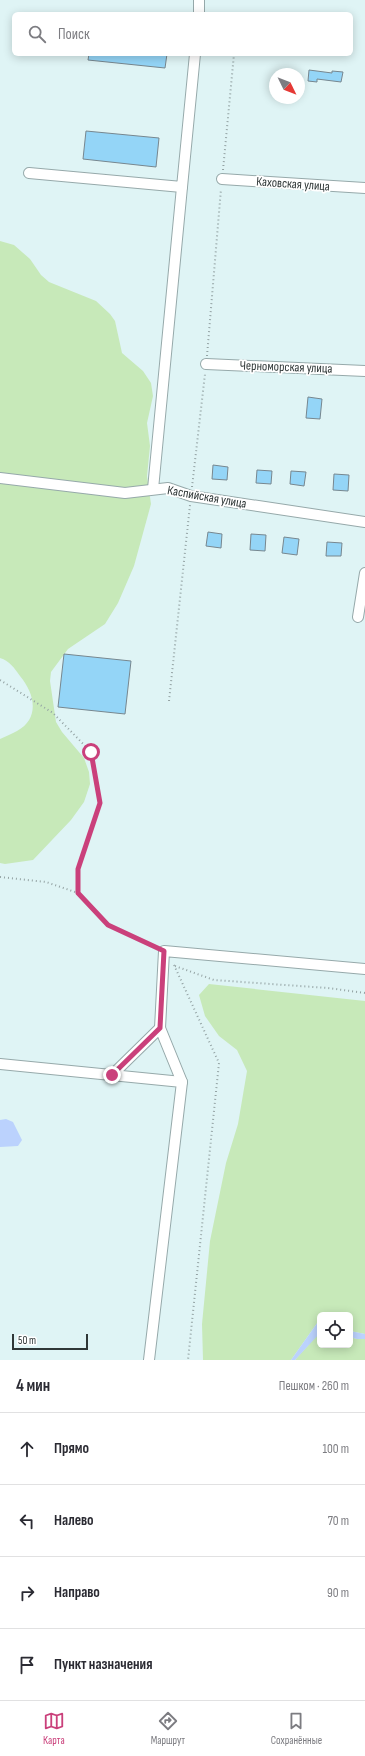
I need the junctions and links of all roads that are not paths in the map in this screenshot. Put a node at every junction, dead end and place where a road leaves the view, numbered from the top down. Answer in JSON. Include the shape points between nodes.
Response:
{"nodes":[{"id":1,"x":199,"y":0,"type":"edge"},
{"id":2,"x":199,"y":12,"type":"edge"},
{"id":3,"x":195,"y":56,"type":"edge"},
{"id":4,"x":29,"y":173,"type":"dead end"},
{"id":5,"x":222,"y":179,"type":"road end"},
{"id":6,"x":182,"y":187,"type":"junction"},
{"id":7,"x":365,"y":188,"type":"edge"},
{"id":8,"x":206,"y":364,"type":"road end"},
{"id":9,"x":365,"y":370,"type":"edge"},
{"id":10,"x":0,"y":478,"type":"edge"},
{"id":11,"x":153,"y":490,"type":"junction"},
{"id":12,"x":365,"y":522,"type":"edge"},
{"id":13,"x":365,"y":572,"type":"edge"},
{"id":14,"x":358,"y":617,"type":"dead end"},
{"id":15,"x":365,"y":969,"type":"edge"},
{"id":16,"x":160,"y":1028,"type":"junction"},
{"id":17,"x":0,"y":1064,"type":"edge"},
{"id":18,"x":112,"y":1075,"type":"junction"},
{"id":19,"x":182,"y":1082,"type":"junction"},
{"id":20,"x":149,"y":1360,"type":"edge"}],
"edges":[{"from":1,"to":2,"type":"street"},
{"from":3,"to":6,"type":"street"},
{"from":4,"to":6,"type":"street"},
{"from":5,"to":7,"type":"street","name":"Каховская улица"},
{"from":6,"to":11,"type":"street"},
{"from":8,"to":9,"type":"street","name":"Черноморская улица"},
{"from":10,"to":11,"type":"street","name":"Каспийская улица","via":[[125,493]]},
{"from":11,"to":12,"type":"street","name":"Каспийская улица","via":[[168,488],[191,496]]},
{"from":13,"to":14,"type":"street"},
{"from":15,"to":16,"type":"street","via":[[164,951]]},
{"from":16,"to":18,"type":"street"},
{"from":16,"to":19,"type":"street"},
{"from":17,"to":18,"type":"street"},
{"from":18,"to":19,"type":"street"},
{"from":19,"to":20,"type":"street"}]}
